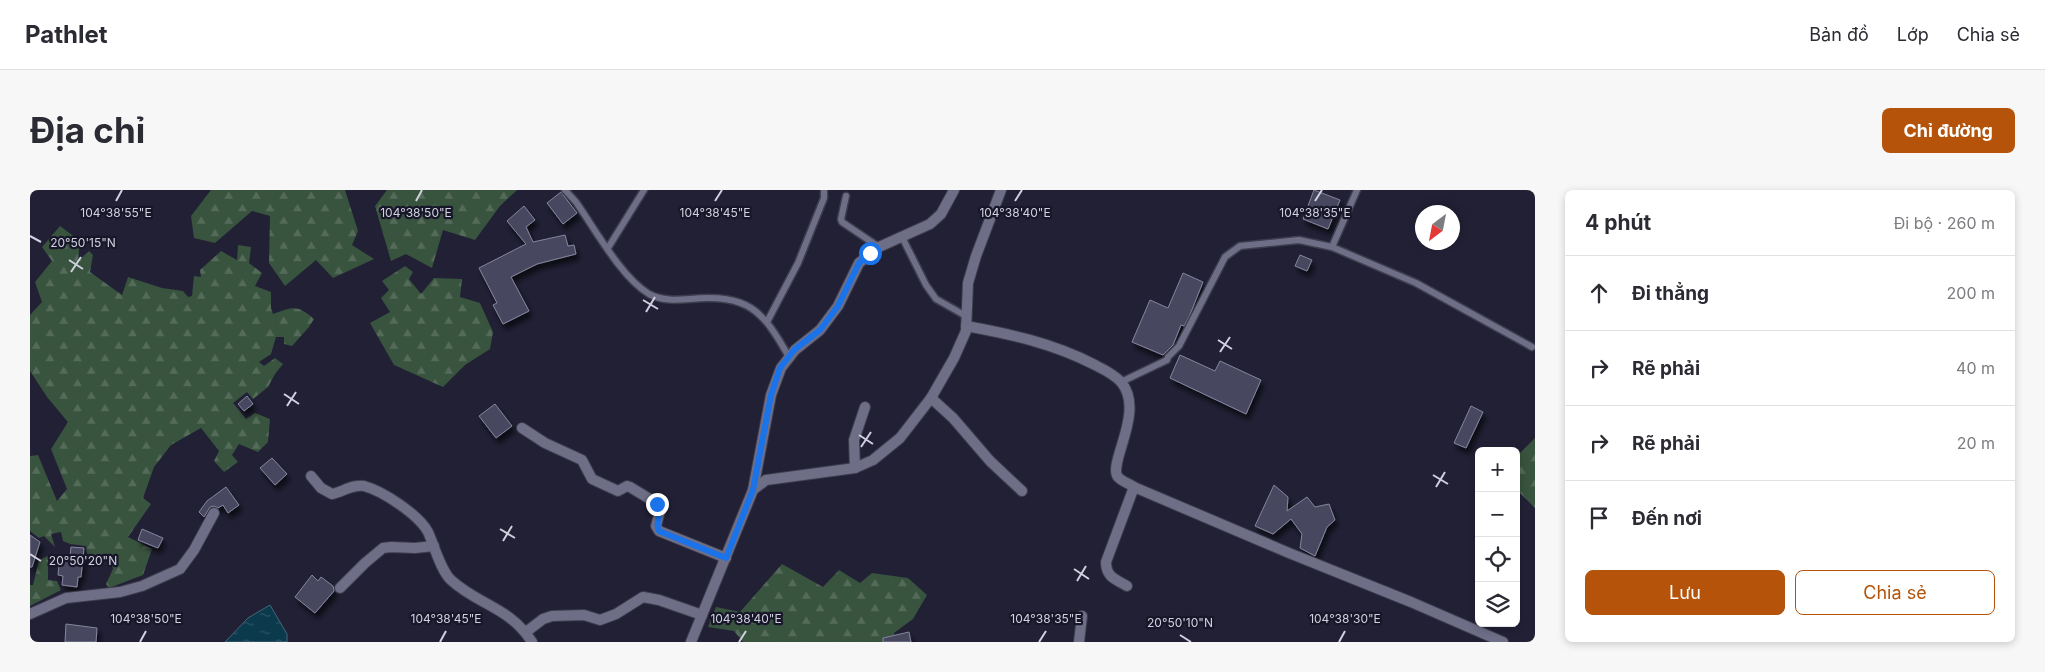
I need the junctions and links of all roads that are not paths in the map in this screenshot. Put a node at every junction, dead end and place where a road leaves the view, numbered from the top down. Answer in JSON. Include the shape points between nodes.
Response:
{"nodes":[{"id":1,"x":565,"y":190,"type":"edge"},
{"id":2,"x":644,"y":190,"type":"edge"},
{"id":3,"x":824,"y":190,"type":"edge"},
{"id":4,"x":954,"y":190,"type":"edge"},
{"id":5,"x":1001,"y":190,"type":"edge"},
{"id":6,"x":1357,"y":190,"type":"edge"},
{"id":7,"x":846,"y":196,"type":"dead end"},
{"id":8,"x":902,"y":237,"type":"junction"},
{"id":9,"x":878,"y":247,"type":"junction"},
{"id":10,"x":1332,"y":248,"type":"junction"},
{"id":11,"x":609,"y":250,"type":"junction"},
{"id":12,"x":966,"y":321,"type":"junction"},
{"id":13,"x":767,"y":322,"type":"junction"},
{"id":14,"x":1532,"y":347,"type":"dead end"},
{"id":15,"x":789,"y":357,"type":"junction"},
{"id":16,"x":1121,"y":382,"type":"junction"},
{"id":17,"x":931,"y":398,"type":"junction"},
{"id":18,"x":865,"y":407,"type":"dead end"},
{"id":19,"x":522,"y":428,"type":"dead end"},
{"id":20,"x":855,"y":468,"type":"junction"},
{"id":21,"x":311,"y":476,"type":"dead end"},
{"id":22,"x":1134,"y":486,"type":"junction"},
{"id":23,"x":753,"y":490,"type":"junction"},
{"id":24,"x":1022,"y":491,"type":"dead end"},
{"id":25,"x":214,"y":513,"type":"dead end"},
{"id":26,"x":434,"y":546,"type":"junction"},
{"id":27,"x":726,"y":558,"type":"junction"},
{"id":28,"x":1127,"y":586,"type":"dead end"},
{"id":29,"x":340,"y":588,"type":"dead end"},
{"id":30,"x":30,"y":614,"type":"edge"},
{"id":31,"x":702,"y":615,"type":"junction"},
{"id":32,"x":1082,"y":616,"type":"dead end"},
{"id":33,"x":526,"y":632,"type":"junction"},
{"id":34,"x":532,"y":642,"type":"edge"},
{"id":35,"x":691,"y":642,"type":"edge"},
{"id":36,"x":1079,"y":642,"type":"edge"},
{"id":37,"x":1502,"y":642,"type":"edge"}],
"edges":[{"from":1,"to":11,"type":"lane"},
{"from":2,"to":11,"type":"lane"},
{"from":3,"to":13,"type":"lane","via":[[824,198],[798,263]]},
{"from":4,"to":8,"type":"street","via":[[941,214],[930,224]]},
{"from":5,"to":12,"type":"street","via":[[968,282]]},
{"from":6,"to":10,"type":"lane"},
{"from":7,"to":9,"type":"lane","via":[[842,222]]},
{"from":8,"to":9,"type":"street"},
{"from":8,"to":12,"type":"lane","via":[[936,299]]},
{"from":9,"to":15,"type":"street","via":[[859,263],[838,306],[820,330]]},
{"from":10,"to":14,"type":"lane","via":[[1416,283]]},
{"from":10,"to":16,"type":"lane","via":[[1299,240],[1240,246],[1225,257],[1179,346],[1167,360]]},
{"from":11,"to":13,"type":"lane","via":[[634,283],[651,295],[671,300],[713,297],[736,300]]},
{"from":12,"to":16,"type":"street","via":[[1054,346]]},
{"from":12,"to":17,"type":"street","via":[[954,358]]},
{"from":13,"to":15,"type":"lane"},
{"from":15,"to":23,"type":"street","via":[[780,368],[771,395]]},
{"from":16,"to":22,"type":"street","via":[[1130,406],[1126,437],[1116,472],[1118,478]]},
{"from":17,"to":20,"type":"street","via":[[900,438],[873,460]]},
{"from":17,"to":24,"type":"street"},
{"from":18,"to":20,"type":"street","via":[[854,440]]},
{"from":19,"to":27,"type":"street","via":[[582,460],[590,477],[597,483],[618,491],[627,486],[653,501],[660,511],[656,526],[659,531]]},
{"from":20,"to":23,"type":"street","via":[[766,480]]},
{"from":21,"to":26,"type":"street","via":[[321,488],[332,494],[364,486],[398,502],[415,515]]},
{"from":22,"to":28,"type":"street","via":[[1106,562],[1110,576]]},
{"from":22,"to":37,"type":"street"},
{"from":23,"to":27,"type":"street"},
{"from":25,"to":30,"type":"street","via":[[180,570],[120,592],[66,598]]},
{"from":26,"to":29,"type":"street","via":[[383,548]]},
{"from":26,"to":33,"type":"street","via":[[449,578],[460,588],[503,612]]},
{"from":27,"to":31,"type":"street"},
{"from":31,"to":33,"type":"street","via":[[643,597],[600,620],[584,615],[552,616]]},
{"from":31,"to":35,"type":"street"},
{"from":32,"to":36,"type":"street"},
{"from":33,"to":34,"type":"street"}]}
